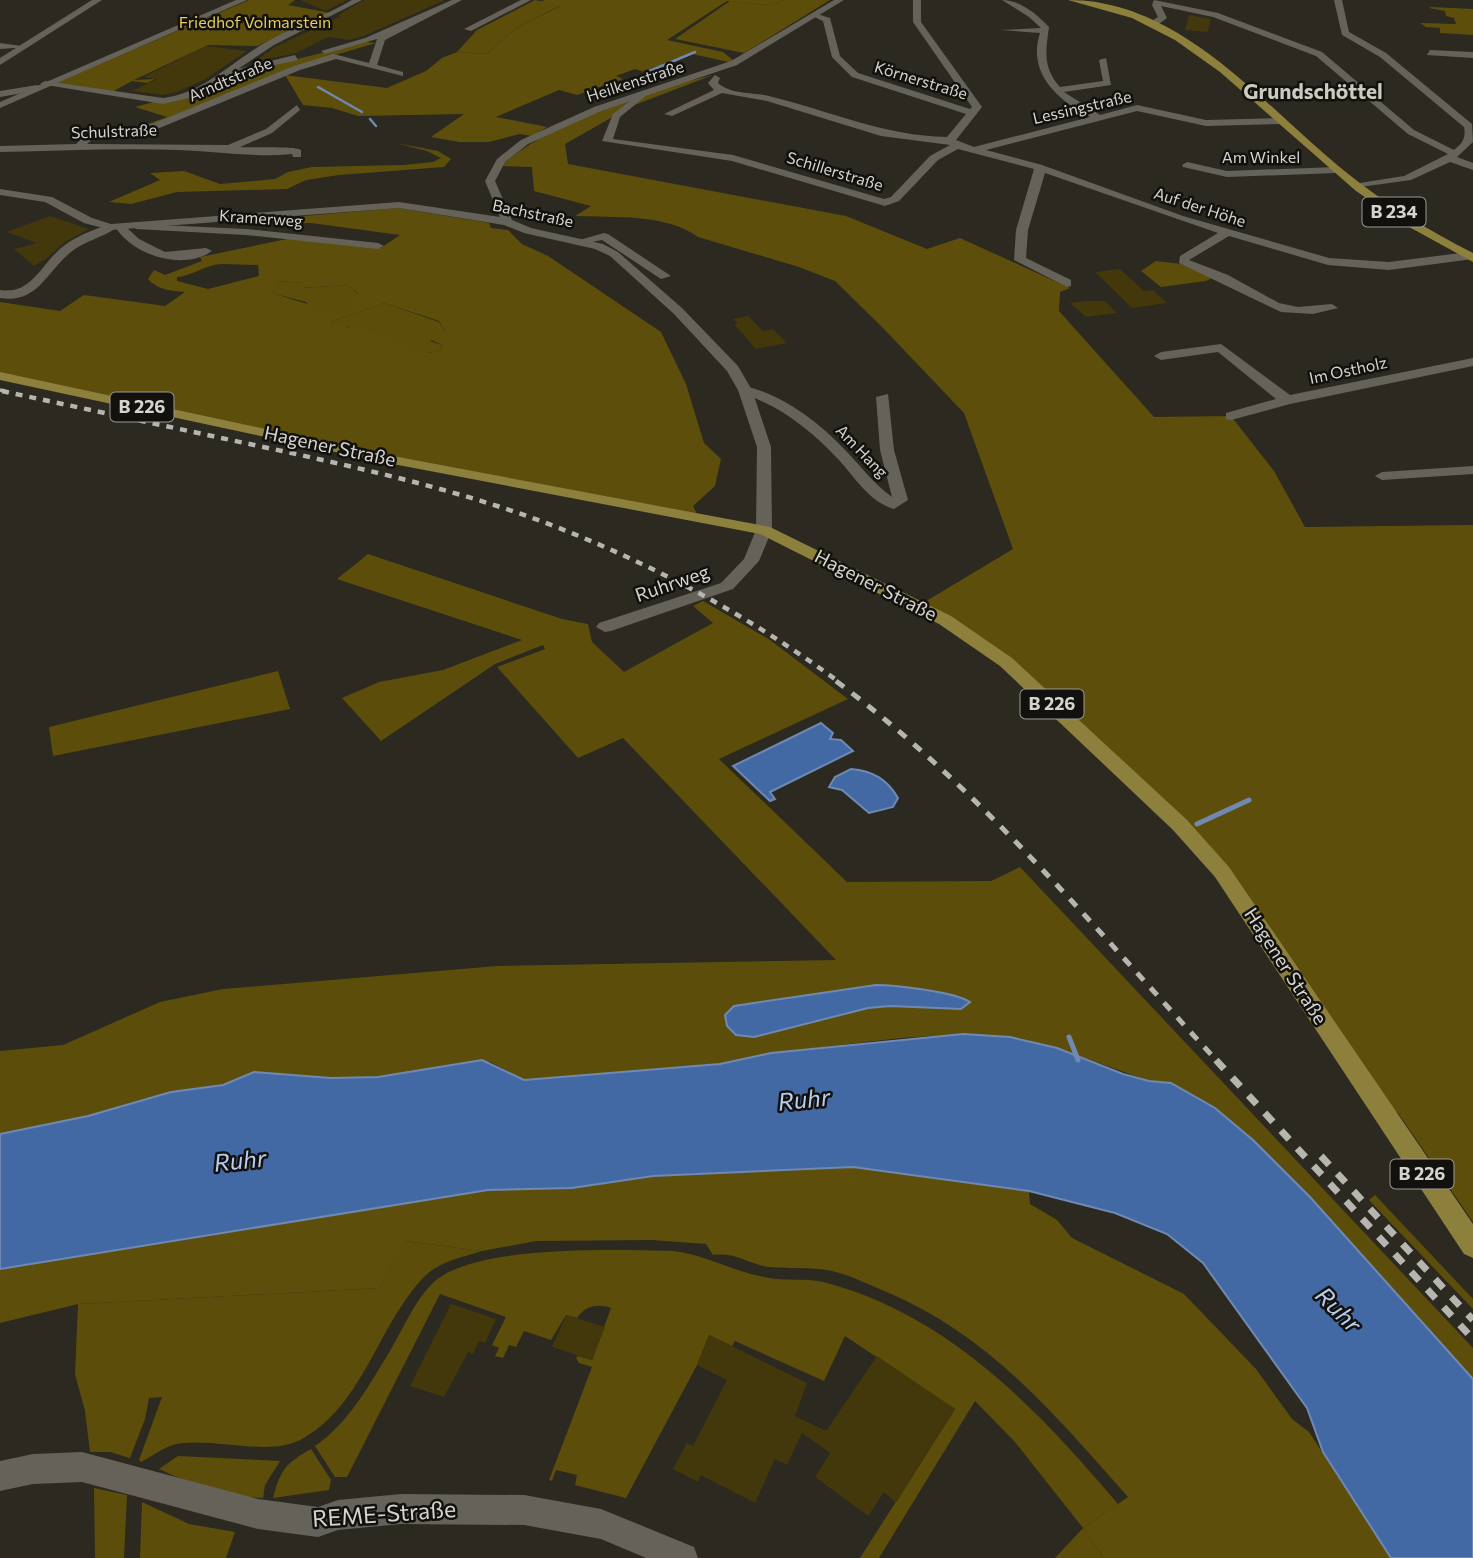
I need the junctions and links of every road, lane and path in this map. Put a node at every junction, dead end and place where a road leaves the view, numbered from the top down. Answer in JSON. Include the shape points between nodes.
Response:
{"nodes":[{"id":1,"x":99,"y":0,"type":"edge"},
{"id":2,"x":243,"y":0,"type":"edge"},
{"id":3,"x":358,"y":0,"type":"edge"},
{"id":4,"x":458,"y":0,"type":"edge"},
{"id":5,"x":527,"y":0,"type":"edge"},
{"id":6,"x":840,"y":0,"type":"edge"},
{"id":7,"x":917,"y":0,"type":"edge"},
{"id":8,"x":1006,"y":0,"type":"edge"},
{"id":9,"x":1072,"y":0,"type":"edge"},
{"id":10,"x":1338,"y":0,"type":"edge"},
{"id":11,"x":1157,"y":1,"type":"edge"},
{"id":12,"x":814,"y":15,"type":"junction"},
{"id":13,"x":410,"y":23,"type":"junction"},
{"id":14,"x":1153,"y":24,"type":"junction"},
{"id":15,"x":468,"y":29,"type":"dead end"},
{"id":16,"x":1005,"y":30,"type":"dead end"},
{"id":17,"x":1045,"y":31,"type":"junction"},
{"id":18,"x":329,"y":39,"type":"dead end"},
{"id":19,"x":0,"y":46,"type":"edge"},
{"id":20,"x":25,"y":47,"type":"junction"},
{"id":21,"x":317,"y":47,"type":"dead end"},
{"id":22,"x":1430,"y":52,"type":"dead end"},
{"id":23,"x":1471,"y":56,"type":"edge"},
{"id":24,"x":1103,"y":60,"type":"dead end"},
{"id":25,"x":0,"y":62,"type":"edge"},
{"id":26,"x":372,"y":66,"type":"junction"},
{"id":27,"x":400,"y":74,"type":"dead end"},
{"id":28,"x":222,"y":76,"type":"junction"},
{"id":29,"x":715,"y":78,"type":"dead end"},
{"id":30,"x":41,"y":86,"type":"junction"},
{"id":31,"x":721,"y":90,"type":"junction"},
{"id":32,"x":1056,"y":90,"type":"junction"},
{"id":33,"x":0,"y":94,"type":"edge"},
{"id":34,"x":642,"y":95,"type":"junction"},
{"id":35,"x":0,"y":105,"type":"edge"},
{"id":36,"x":297,"y":108,"type":"dead end"},
{"id":37,"x":973,"y":113,"type":"junction"},
{"id":38,"x":669,"y":114,"type":"dead end"},
{"id":39,"x":1097,"y":117,"type":"junction"},
{"id":40,"x":1281,"y":121,"type":"junction"},
{"id":41,"x":953,"y":143,"type":"junction"},
{"id":42,"x":229,"y":148,"type":"junction"},
{"id":43,"x":0,"y":149,"type":"edge"},
{"id":44,"x":77,"y":149,"type":"junction"},
{"id":45,"x":975,"y":150,"type":"junction"},
{"id":46,"x":296,"y":155,"type":"dead end"},
{"id":47,"x":1452,"y":156,"type":"junction"},
{"id":48,"x":1187,"y":165,"type":"dead end"},
{"id":49,"x":1473,"y":167,"type":"edge"},
{"id":50,"x":1041,"y":168,"type":"junction"},
{"id":51,"x":1336,"y":170,"type":"junction"},
{"id":52,"x":1357,"y":186,"type":"junction"},
{"id":53,"x":0,"y":192,"type":"edge"},
{"id":54,"x":507,"y":222,"type":"junction"},
{"id":55,"x":140,"y":227,"type":"junction"},
{"id":56,"x":116,"y":228,"type":"junction"},
{"id":57,"x":1226,"y":233,"type":"junction"},
{"id":58,"x":582,"y":241,"type":"junction"},
{"id":59,"x":379,"y":246,"type":"dead end"},
{"id":60,"x":1456,"y":249,"type":"junction"},
{"id":61,"x":206,"y":251,"type":"dead end"},
{"id":62,"x":1471,"y":257,"type":"edge"},
{"id":63,"x":1438,"y":259,"type":"junction"},
{"id":64,"x":665,"y":276,"type":"dead end"},
{"id":65,"x":1067,"y":283,"type":"dead end"},
{"id":66,"x":0,"y":294,"type":"edge"},
{"id":67,"x":1332,"y":308,"type":"dead end"},
{"id":68,"x":1161,"y":355,"type":"dead end"},
{"id":69,"x":1473,"y":362,"type":"edge"},
{"id":70,"x":0,"y":376,"type":"edge"},
{"id":71,"x":745,"y":390,"type":"junction"},
{"id":72,"x":883,"y":397,"type":"dead end"},
{"id":73,"x":1288,"y":400,"type":"junction"},
{"id":74,"x":1231,"y":416,"type":"dead end"},
{"id":75,"x":1473,"y":470,"type":"edge"},
{"id":76,"x":1382,"y":476,"type":"dead end"},
{"id":77,"x":764,"y":530,"type":"junction"},
{"id":78,"x":605,"y":627,"type":"dead end"},
{"id":79,"x":1473,"y":1246,"type":"edge"},
{"id":80,"x":0,"y":1476,"type":"edge"},
{"id":81,"x":682,"y":1558,"type":"edge"}],
"edges":[{"from":1,"to":20,"type":"street"},
{"from":2,"to":30,"type":"street"},
{"from":3,"to":28,"type":"street","via":[[272,43]]},
{"from":4,"to":13,"type":"street"},
{"from":5,"to":15,"type":"street"},
{"from":6,"to":12,"type":"street","name":"Heilkenstraße"},
{"from":7,"to":37,"type":"street","via":[[917,22],[975,99]]},
{"from":8,"to":17,"type":"street","via":[[1038,20]]},
{"from":9,"to":14,"type":"main road","number":"B 234"},
{"from":10,"to":47,"type":"street","via":[[1345,33],[1384,55],[1469,125],[1470,140]]},
{"from":11,"to":14,"type":"street","via":[[1163,18]]},
{"from":11,"to":47,"type":"street","via":[[1216,15],[1319,54],[1411,132]]},
{"from":12,"to":34,"type":"street","name":"Heilkenstraße","via":[[735,63]]},
{"from":12,"to":37,"type":"street","name":"Körnerstraße","via":[[827,20],[836,57],[855,75]]},
{"from":13,"to":26,"type":"street","via":[[379,43]]},
{"from":13,"to":28,"type":"street","via":[[356,44]]},
{"from":14,"to":40,"type":"main road","number":"B 234","via":[[1218,68]]},
{"from":16,"to":17,"type":"street"},
{"from":17,"to":32,"type":"street","via":[[1041,55]]},
{"from":18,"to":21,"type":"street"},
{"from":19,"to":20,"type":"street"},
{"from":20,"to":25,"type":"street"},
{"from":22,"to":23,"type":"street"},
{"from":24,"to":32,"type":"street","via":[[1108,83]]},
{"from":26,"to":27,"type":"street","name":"Arndtstraße"},
{"from":26,"to":44,"type":"street","name":"Arndtstraße","via":[[335,56],[153,127],[90,136]]},
{"from":28,"to":30,"type":"street","via":[[169,102]]},
{"from":29,"to":31,"type":"street","via":[[713,83]]},
{"from":30,"to":33,"type":"street"},
{"from":30,"to":35,"type":"street"},
{"from":31,"to":38,"type":"street"},
{"from":31,"to":41,"type":"street","name":"Auf der Höhe","via":[[767,98],[820,118]]},
{"from":32,"to":39,"type":"street"},
{"from":34,"to":41,"type":"street","name":"Schillerstraße","via":[[616,116],[607,141],[733,158],[885,203],[895,199]]},
{"from":34,"to":54,"type":"street","name":"Heilkenstraße","via":[[561,124],[521,145],[495,166],[490,181]]},
{"from":36,"to":42,"type":"street","name":"Schulstraße","via":[[269,131]]},
{"from":37,"to":41,"type":"street","name":"Schillerstraße"},
{"from":39,"to":40,"type":"street","name":"Lessingstraße","via":[[1140,108],[1206,123]]},
{"from":39,"to":45,"type":"street","name":"Lessingstraße"},
{"from":40,"to":51,"type":"main road","number":"B 234"},
{"from":41,"to":45,"type":"street","name":"Auf der Höhe"},
{"from":42,"to":44,"type":"street","name":"Schulstraße"},
{"from":42,"to":46,"type":"street","name":"Schulstraße","via":[[269,153],[296,150]]},
{"from":43,"to":44,"type":"street","name":"Schulstraße"},
{"from":45,"to":50,"type":"street","name":"Auf der Höhe"},
{"from":47,"to":49,"type":"street"},
{"from":47,"to":52,"type":"street","via":[[1420,176]]},
{"from":48,"to":51,"type":"street","name":"Am Winkel","via":[[1227,174]]},
{"from":50,"to":57,"type":"street","name":"Auf der Höhe"},
{"from":50,"to":65,"type":"street","via":[[1022,230],[1020,260]]},
{"from":51,"to":52,"type":"main road","number":"B 234"},
{"from":52,"to":60,"type":"main road","number":"B 234"},
{"from":53,"to":56,"type":"street","via":[[45,198],[81,220]]},
{"from":54,"to":55,"type":"street","name":"Bachstraße","via":[[386,205]]},
{"from":54,"to":58,"type":"street","name":"Bachstraße","via":[[528,231]]},
{"from":55,"to":56,"type":"street","name":"Bachstraße"},
{"from":55,"to":59,"type":"street","name":"Kramerweg"},
{"from":56,"to":61,"type":"street","via":[[166,256]]},
{"from":56,"to":66,"type":"street","via":[[66,249],[27,292],[14,297]]},
{"from":57,"to":63,"type":"street","name":"Auf der Höhe","via":[[1340,263],[1389,266]]},
{"from":57,"to":67,"type":"street","via":[[1183,261],[1283,310],[1305,313]]},
{"from":58,"to":64,"type":"street","via":[[604,236]]},
{"from":58,"to":71,"type":"street","name":"Bachstraße","via":[[614,254],[669,303],[733,369]]},
{"from":60,"to":62,"type":"main road","number":"B 234"},
{"from":60,"to":63,"type":"street","name":"Auf der Höhe"},
{"from":62,"to":63,"type":"street","name":"Auf der Höhe"},
{"from":68,"to":73,"type":"street","via":[[1221,348]]},
{"from":69,"to":73,"type":"street","name":"Im Ostholz"},
{"from":70,"to":77,"type":"main road","name":"Hagener Straße","number":"B 226","via":[[377,457]]},
{"from":71,"to":72,"type":"street","name":"Am Hang","via":[[763,393],[813,425],[867,484],[894,504],[900,500],[887,450]]},
{"from":71,"to":77,"type":"street","name":"Bachstraße","via":[[764,447]]},
{"from":73,"to":74,"type":"street","name":"Im Ostholz"},
{"from":75,"to":76,"type":"street"},
{"from":77,"to":78,"type":"street","name":"Ruhrweg","via":[[763,540],[738,578],[727,586]]},
{"from":77,"to":79,"type":"main road","name":"Hagener Straße","number":"B 226","via":[[975,639],[1006,662],[1180,825],[1244,900]]},
{"from":80,"to":81,"type":"street","name":"REME-Straße","via":[[82,1467],[258,1514],[318,1522],[338,1514],[401,1509],[524,1510],[601,1524]]}]}
